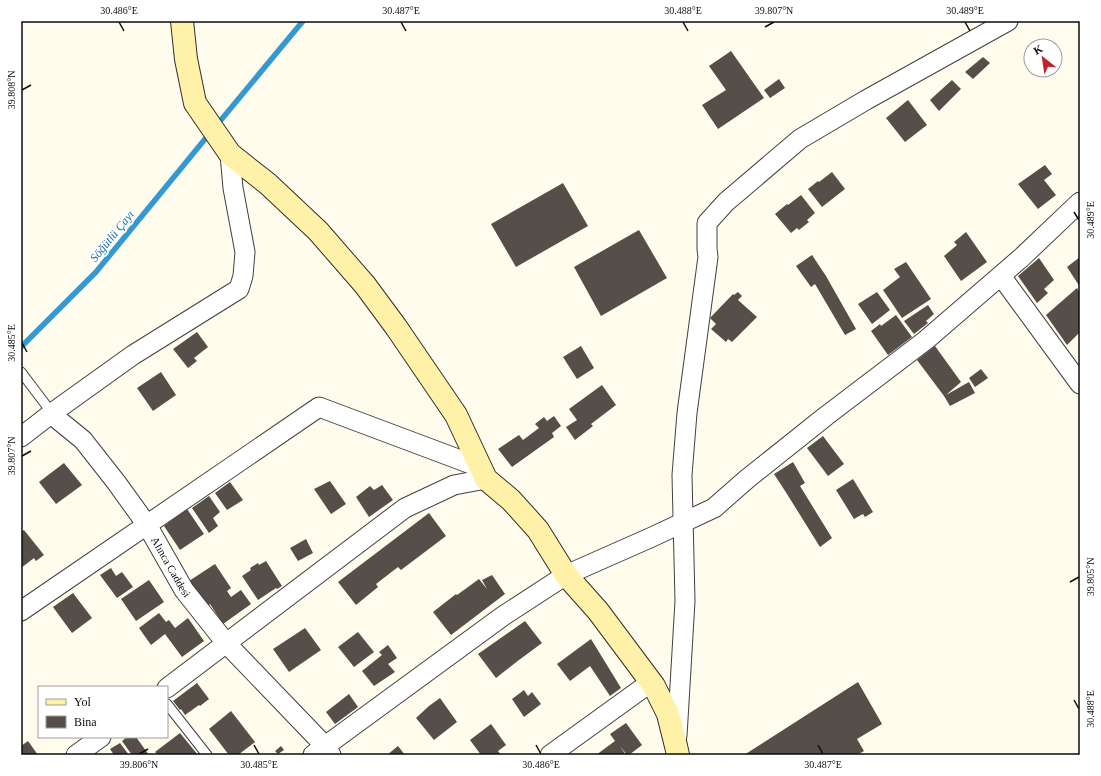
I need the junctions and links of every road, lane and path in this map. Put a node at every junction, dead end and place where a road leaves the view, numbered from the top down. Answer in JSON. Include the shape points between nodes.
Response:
{"nodes":[{"id":1,"x":182,"y":21,"type":"edge"},
{"id":2,"x":1008,"y":21,"type":"edge"},
{"id":3,"x":230,"y":154,"type":"junction"},
{"id":4,"x":1080,"y":202,"type":"edge"},
{"id":5,"x":1001,"y":276,"type":"junction"},
{"id":6,"x":21,"y":372,"type":"edge"},
{"id":7,"x":1080,"y":384,"type":"edge"},
{"id":8,"x":52,"y":413,"type":"junction"},
{"id":9,"x":21,"y":437,"type":"edge"},
{"id":10,"x":486,"y":479,"type":"junction"},
{"id":11,"x":683,"y":523,"type":"junction"},
{"id":12,"x":147,"y":525,"type":"junction"},
{"id":13,"x":566,"y":575,"type":"junction"},
{"id":14,"x":21,"y":611,"type":"edge"},
{"id":15,"x":226,"y":643,"type":"junction"},
{"id":16,"x":651,"y":682,"type":"junction"},
{"id":17,"x":168,"y":687,"type":"edge"},
{"id":18,"x":168,"y":705,"type":"edge"},
{"id":19,"x":100,"y":738,"type":"edge"},
{"id":20,"x":677,"y":750,"type":"edge"},
{"id":21,"x":323,"y":752,"type":"edge"},
{"id":22,"x":76,"y":755,"type":"edge"},
{"id":23,"x":207,"y":755,"type":"edge"},
{"id":24,"x":550,"y":755,"type":"edge"}],
"edges":[{"from":1,"to":3,"type":"street","via":[[195,103]]},
{"from":2,"to":11,"type":"street","via":[[800,139],[726,202],[707,223],[708,257],[687,413],[682,475]]},
{"from":3,"to":8,"type":"street","via":[[232,188],[246,252],[239,289],[133,355]]},
{"from":3,"to":10,"type":"street","via":[[268,184],[318,231],[365,285],[456,415]]},
{"from":4,"to":5,"type":"street"},
{"from":5,"to":7,"type":"street"},
{"from":5,"to":11,"type":"street","via":[[926,340],[747,478],[714,508]]},
{"from":6,"to":8,"type":"lane","name":"Alınca Caddesi"},
{"from":8,"to":9,"type":"street"},
{"from":8,"to":12,"type":"street","name":"Alınca Caddesi","via":[[83,440]]},
{"from":10,"to":12,"type":"street","via":[[478,467],[319,407]]},
{"from":10,"to":13,"type":"street","via":[[511,500],[538,530]]},
{"from":10,"to":15,"type":"street","via":[[454,485],[405,508]]},
{"from":11,"to":13,"type":"street"},
{"from":11,"to":20,"type":"street","via":[[684,601]]},
{"from":12,"to":14,"type":"street"},
{"from":12,"to":15,"type":"street","name":"Alınca Caddesi","via":[[184,590]]},
{"from":13,"to":16,"type":"street","via":[[598,611]]},
{"from":13,"to":21,"type":"street","via":[[503,616]]},
{"from":15,"to":17,"type":"street"},
{"from":15,"to":21,"type":"street","name":"Alınca Caddesi"},
{"from":16,"to":20,"type":"street","via":[[668,714]]},
{"from":16,"to":24,"type":"street"},
{"from":18,"to":23,"type":"lane"},
{"from":19,"to":22,"type":"street"}]}
